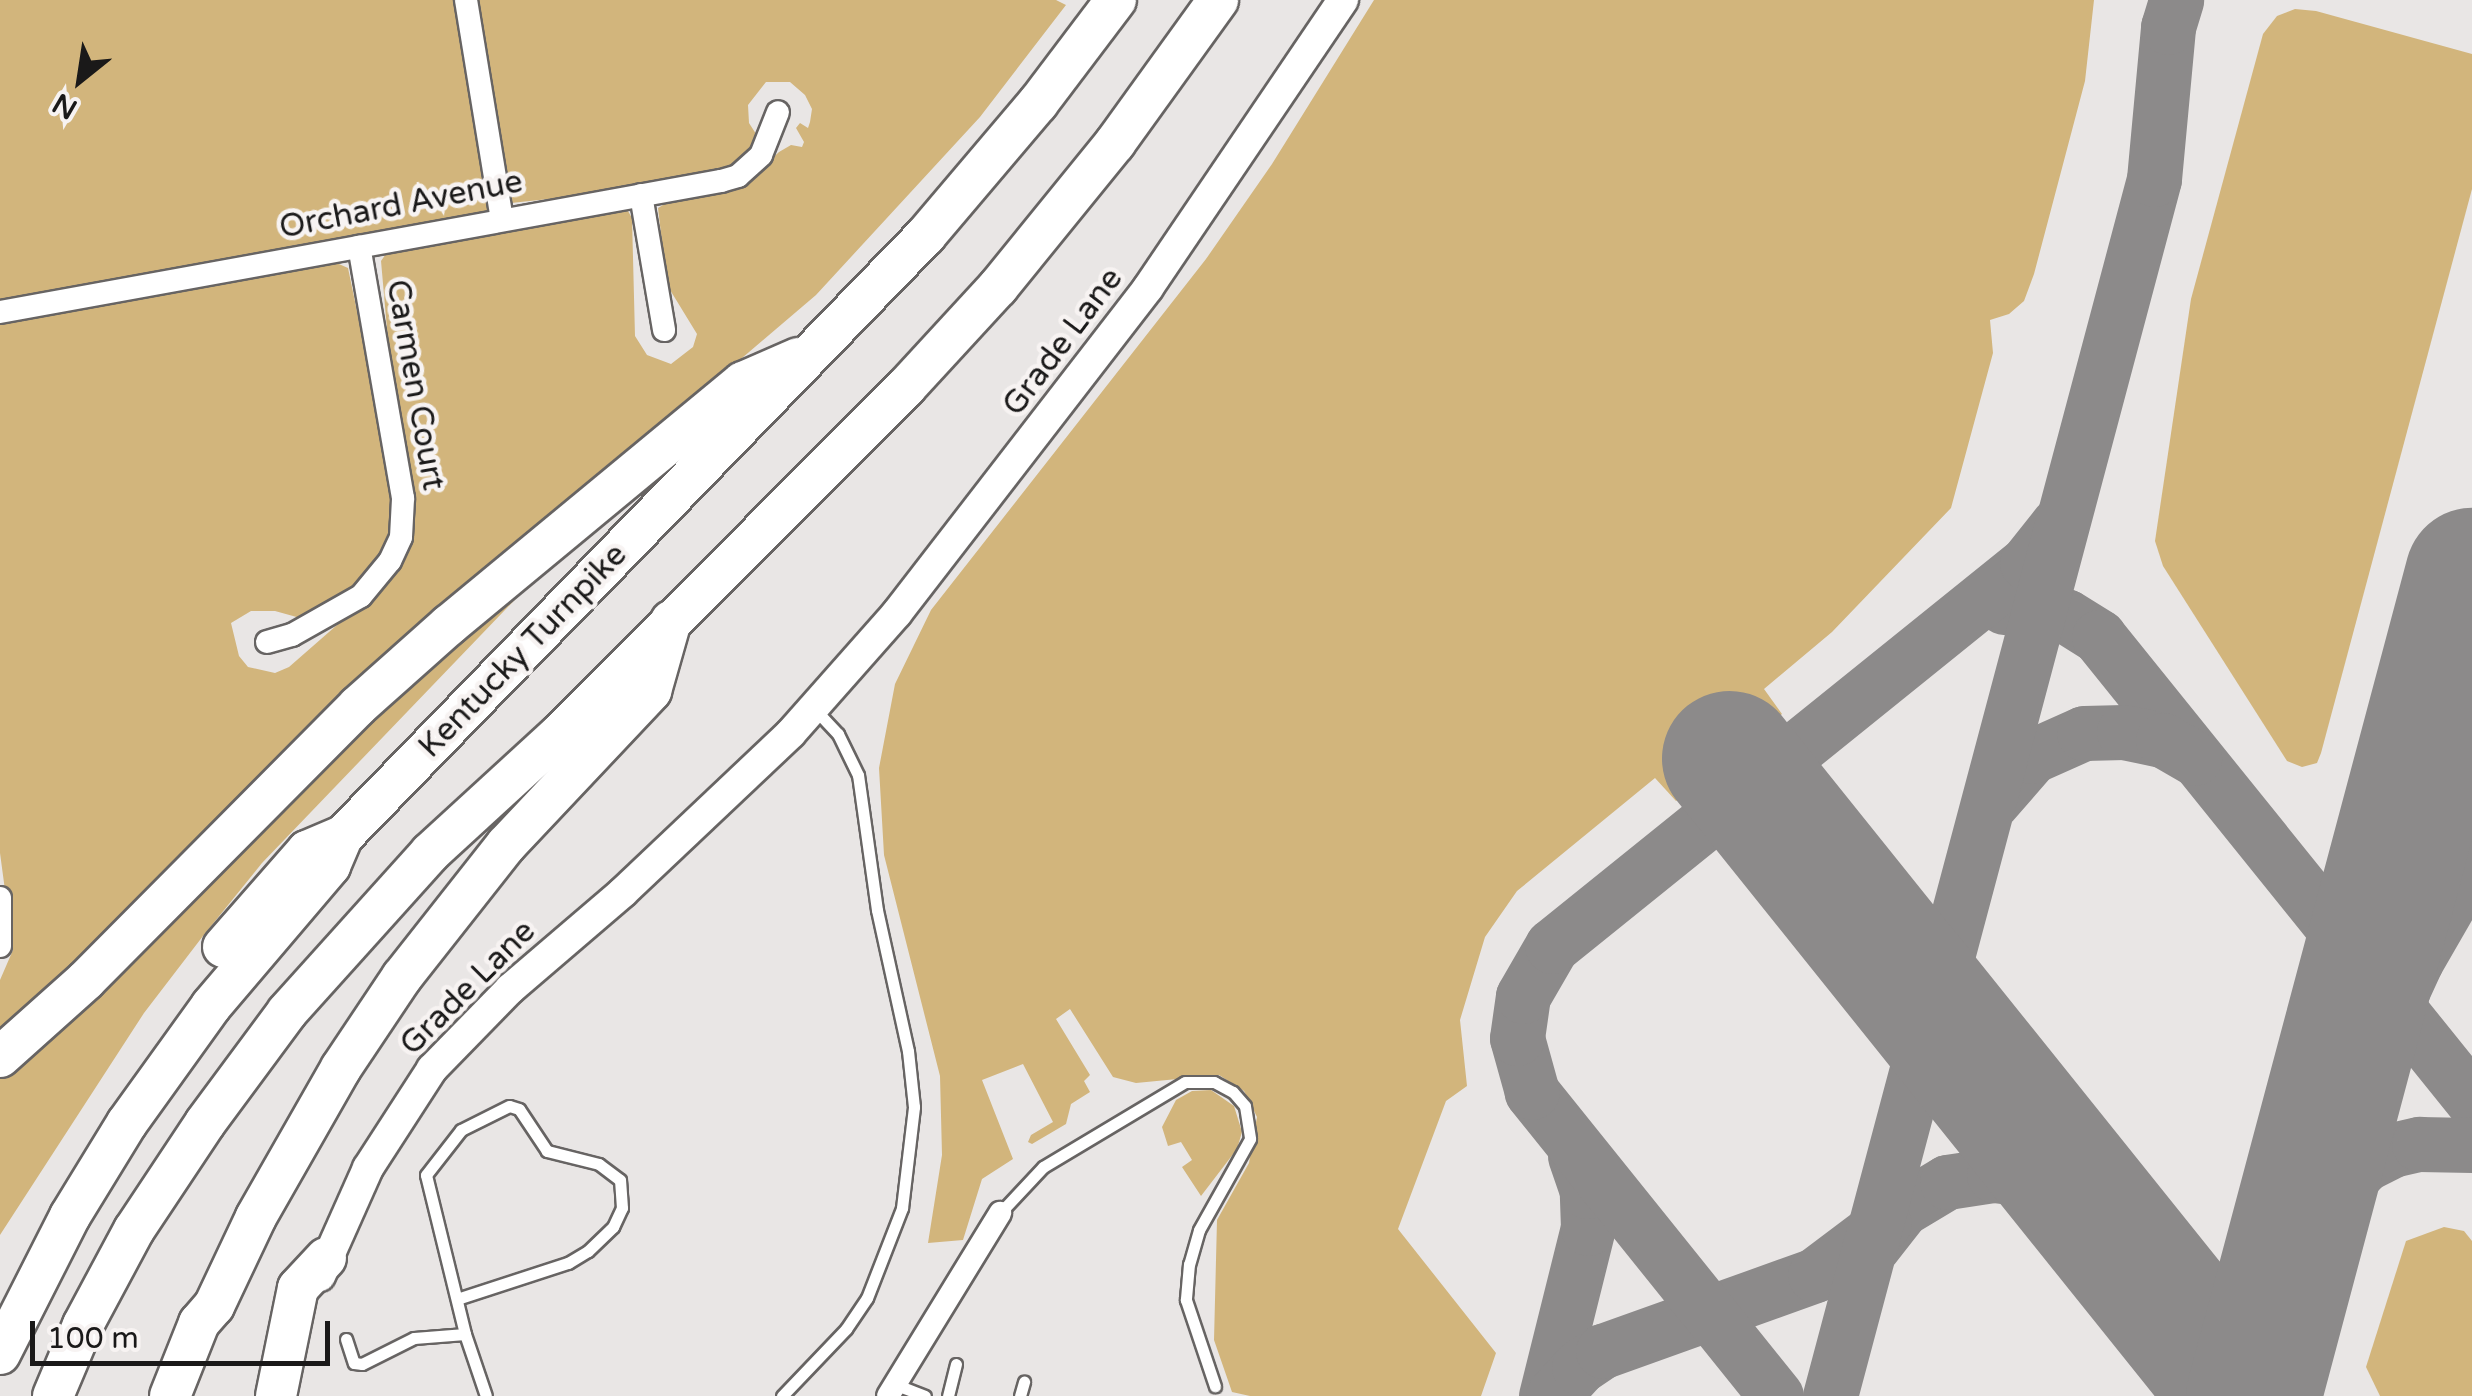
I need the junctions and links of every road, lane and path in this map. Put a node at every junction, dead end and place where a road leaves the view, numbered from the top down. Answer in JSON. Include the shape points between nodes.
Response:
{"nodes":[{"id":1,"x":466,"y":0,"type":"edge"},
{"id":2,"x":1116,"y":0,"type":"edge"},
{"id":3,"x":1218,"y":0,"type":"edge"},
{"id":4,"x":1343,"y":0,"type":"edge"},
{"id":5,"x":778,"y":112,"type":"dead end"},
{"id":6,"x":641,"y":195,"type":"junction"},
{"id":7,"x":502,"y":219,"type":"junction"},
{"id":8,"x":359,"y":246,"type":"junction"},
{"id":9,"x":0,"y":312,"type":"edge"},
{"id":10,"x":664,"y":330,"type":"dead end"},
{"id":11,"x":811,"y":353,"type":"junction"},
{"id":12,"x":672,"y":618,"type":"junction"},
{"id":13,"x":267,"y":642,"type":"dead end"},
{"id":14,"x":814,"y":708,"type":"junction"},
{"id":15,"x":343,"y":836,"type":"junction"},
{"id":16,"x":0,"y":898,"type":"edge"},
{"id":17,"x":0,"y":946,"type":"edge"},
{"id":18,"x":0,"y":1056,"type":"edge"},
{"id":19,"x":1000,"y":1213,"type":"joint"},
{"id":20,"x":326,"y":1258,"type":"junction"},
{"id":21,"x":0,"y":1290,"type":"edge"},
{"id":22,"x":457,"y":1299,"type":"junction"},
{"id":23,"x":214,"y":1306,"type":"junction"},
{"id":24,"x":465,"y":1334,"type":"junction"},
{"id":25,"x":346,"y":1339,"type":"dead end"},
{"id":26,"x":0,"y":1354,"type":"edge"},
{"id":27,"x":956,"y":1364,"type":"dead end"},
{"id":28,"x":1024,"y":1382,"type":"dead end"},
{"id":29,"x":1215,"y":1386,"type":"dead end"},
{"id":30,"x":891,"y":1390,"type":"edge"},
{"id":31,"x":53,"y":1396,"type":"edge"},
{"id":32,"x":170,"y":1396,"type":"edge"},
{"id":33,"x":187,"y":1396,"type":"edge"},
{"id":34,"x":276,"y":1396,"type":"edge"},
{"id":35,"x":292,"y":1396,"type":"edge"},
{"id":36,"x":486,"y":1396,"type":"edge"},
{"id":37,"x":782,"y":1396,"type":"edge"},
{"id":38,"x":926,"y":1396,"type":"edge"},
{"id":39,"x":948,"y":1396,"type":"edge"},
{"id":40,"x":1020,"y":1396,"type":"edge"}],
"edges":[{"from":1,"to":7,"type":"street"},
{"from":2,"to":11,"type":"highway","name":"Kentucky Turnpike","via":[[984,168]]},
{"from":3,"to":12,"type":"highway","via":[[998,288]]},
{"from":4,"to":14,"type":"main road","name":"Grade Lane","via":[[1148,288],[897,612]]},
{"from":5,"to":6,"type":"street","name":"Orchard Avenue","via":[[766,148],[738,176]]},
{"from":6,"to":7,"type":"street","name":"Orchard Avenue"},
{"from":6,"to":10,"type":"street"},
{"from":7,"to":8,"type":"street","name":"Orchard Avenue"},
{"from":8,"to":9,"type":"street","name":"Orchard Avenue"},
{"from":8,"to":13,"type":"street","name":"Carmen Court","via":[[403,498],[401,537],[390,562],[360,596],[307,628]]},
{"from":11,"to":15,"type":"highway","name":"Kentucky Turnpike"},
{"from":11,"to":18,"type":"highway","via":[[743,382],[448,625]]},
{"from":12,"to":23,"type":"highway","via":[[651,691],[506,845],[360,1040],[286,1162]]},
{"from":12,"to":31,"type":"highway","via":[[560,734],[430,853],[288,1012],[134,1230]]},
{"from":14,"to":20,"type":"main road","name":"Grade Lane","via":[[432,1068],[368,1168]]},
{"from":14,"to":37,"type":"lane","via":[[838,734],[858,774],[914,1107],[902,1208],[867,1298],[846,1330]]},
{"from":15,"to":21,"type":"highway","via":[[307,851],[184,995],[100,1114]]},
{"from":15,"to":26,"type":"highway","name":"Kentucky Turnpike","via":[[330,866],[211,1006],[127,1123],[70,1216]]},
{"from":16,"to":17,"type":"street"},
{"from":19,"to":29,"type":"lane","via":[[1043,1167],[1185,1082],[1214,1082],[1232,1092],[1245,1106],[1250,1139],[1199,1230],[1186,1300]]},
{"from":19,"to":30,"type":"street"},
{"from":20,"to":34,"type":"highway","via":[[298,1288]]},
{"from":20,"to":35,"type":"main road","name":"Grade Lane","via":[[303,1329]]},
{"from":22,"to":22,"type":"lane","via":[[426,1175],[461,1130],[508,1106],[519,1109],[547,1151],[599,1164],[620,1180],[624,1192],[613,1227],[588,1251]]},
{"from":22,"to":24,"type":"lane"},
{"from":23,"to":32,"type":"highway","via":[[198,1323]]},
{"from":23,"to":33,"type":"highway"},
{"from":24,"to":25,"type":"lane","via":[[414,1338],[362,1364],[354,1363]]},
{"from":24,"to":36,"type":"lane"},
{"from":27,"to":39,"type":"lane"},
{"from":28,"to":40,"type":"lane"},
{"from":30,"to":38,"type":"lane"}]}
